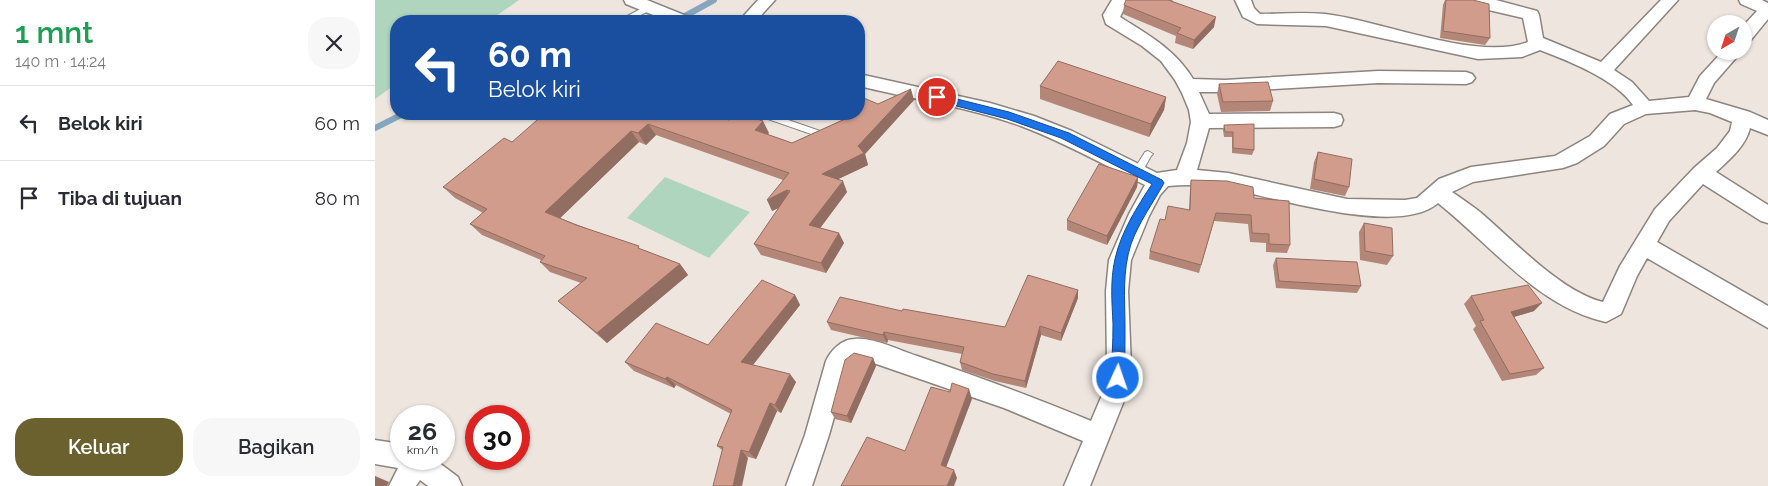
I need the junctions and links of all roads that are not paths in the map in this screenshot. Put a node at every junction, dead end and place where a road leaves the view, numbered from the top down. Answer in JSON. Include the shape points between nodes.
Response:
{"nodes":[{"id":1,"x":632,"y":0,"type":"edge"},
{"id":2,"x":767,"y":0,"type":"edge"},
{"id":3,"x":1119,"y":0,"type":"edge"},
{"id":4,"x":1243,"y":0,"type":"edge"},
{"id":5,"x":1469,"y":0,"type":"edge"},
{"id":6,"x":1671,"y":0,"type":"edge"},
{"id":7,"x":1747,"y":0,"type":"edge"},
{"id":8,"x":648,"y":8,"type":"junction"},
{"id":9,"x":1768,"y":10,"type":"edge"},
{"id":10,"x":634,"y":15,"type":"edge"},
{"id":11,"x":667,"y":15,"type":"edge"},
{"id":12,"x":753,"y":15,"type":"edge"},
{"id":13,"x":1753,"y":25,"type":"edge"},
{"id":14,"x":1540,"y":44,"type":"junction"},
{"id":15,"x":1725,"y":60,"type":"edge"},
{"id":16,"x":1602,"y":72,"type":"junction"},
{"id":17,"x":1467,"y":78,"type":"dead end"},
{"id":18,"x":865,"y":81,"type":"edge"},
{"id":19,"x":1188,"y":86,"type":"junction"},
{"id":20,"x":1695,"y":103,"type":"junction"},
{"id":21,"x":1644,"y":108,"type":"junction"},
{"id":22,"x":1743,"y":117,"type":"junction"},
{"id":23,"x":781,"y":120,"type":"edge"},
{"id":24,"x":1334,"y":120,"type":"dead end"},
{"id":25,"x":1200,"y":121,"type":"junction"},
{"id":26,"x":1768,"y":128,"type":"edge"},
{"id":27,"x":817,"y":133,"type":"edge"},
{"id":28,"x":1148,"y":154,"type":"dead end"},
{"id":29,"x":1138,"y":171,"type":"junction"},
{"id":30,"x":1701,"y":173,"type":"junction"},
{"id":31,"x":1185,"y":177,"type":"junction"},
{"id":32,"x":1158,"y":183,"type":"junction"},
{"id":33,"x":1438,"y":192,"type":"junction"},
{"id":34,"x":1768,"y":215,"type":"edge"},
{"id":35,"x":1643,"y":245,"type":"junction"},
{"id":36,"x":1768,"y":318,"type":"edge"},
{"id":37,"x":1097,"y":436,"type":"junction"},
{"id":38,"x":375,"y":452,"type":"edge"},
{"id":39,"x":390,"y":455,"type":"edge"},
{"id":40,"x":406,"y":470,"type":"edge"},
{"id":41,"x":425,"y":470,"type":"edge"},
{"id":42,"x":402,"y":486,"type":"edge"},
{"id":43,"x":449,"y":486,"type":"edge"},
{"id":44,"x":799,"y":486,"type":"edge"},
{"id":45,"x":1077,"y":486,"type":"edge"}],
"edges":[{"from":1,"to":8,"type":"street"},
{"from":2,"to":12,"type":"street"},
{"from":3,"to":19,"type":"street","via":[[1111,20],[1166,54]]},
{"from":4,"to":14,"type":"street","via":[[1249,15],[1257,19],[1326,20],[1478,53],[1522,51]]},
{"from":5,"to":14,"type":"street","via":[[1531,15],[1535,40]]},
{"from":6,"to":16,"type":"street"},
{"from":7,"to":9,"type":"street"},
{"from":8,"to":10,"type":"lane"},
{"from":8,"to":11,"type":"street"},
{"from":9,"to":13,"type":"street"},
{"from":14,"to":16,"type":"street"},
{"from":15,"to":20,"type":"street","via":[[1707,80]]},
{"from":16,"to":21,"type":"street","via":[[1639,98]]},
{"from":17,"to":19,"type":"street","via":[[1379,77]]},
{"from":18,"to":29,"type":"street","via":[[1027,121]]},
{"from":19,"to":25,"type":"street","via":[[1198,107]]},
{"from":20,"to":21,"type":"street"},
{"from":20,"to":22,"type":"street"},
{"from":21,"to":33,"type":"street","via":[[1617,119],[1597,141],[1570,158],[1556,163],[1471,175],[1456,179]]},
{"from":22,"to":26,"type":"street"},
{"from":22,"to":30,"type":"street","via":[[1739,133],[1732,143]]},
{"from":23,"to":27,"type":"lane"},
{"from":24,"to":25,"type":"street"},
{"from":25,"to":31,"type":"street","via":[[1197,144]]},
{"from":28,"to":29,"type":"lane"},
{"from":29,"to":32,"type":"street"},
{"from":30,"to":34,"type":"street"},
{"from":30,"to":35,"type":"street","via":[[1662,215]]},
{"from":31,"to":32,"type":"street","via":[[1163,179]]},
{"from":31,"to":33,"type":"street","via":[[1228,181],[1347,207],[1415,207],[1423,205]]},
{"from":32,"to":37,"type":"street","via":[[1139,214],[1120,260],[1117,388]]},
{"from":33,"to":35,"type":"street","via":[[1513,256],[1564,295],[1588,308],[1607,312],[1613,307]]},
{"from":35,"to":36,"type":"street"},
{"from":37,"to":44,"type":"street","via":[[972,385],[862,349],[852,349],[838,361]]},
{"from":37,"to":45,"type":"street"},
{"from":38,"to":39,"type":"street"},
{"from":40,"to":42,"type":"street"},
{"from":41,"to":43,"type":"street"}]}
